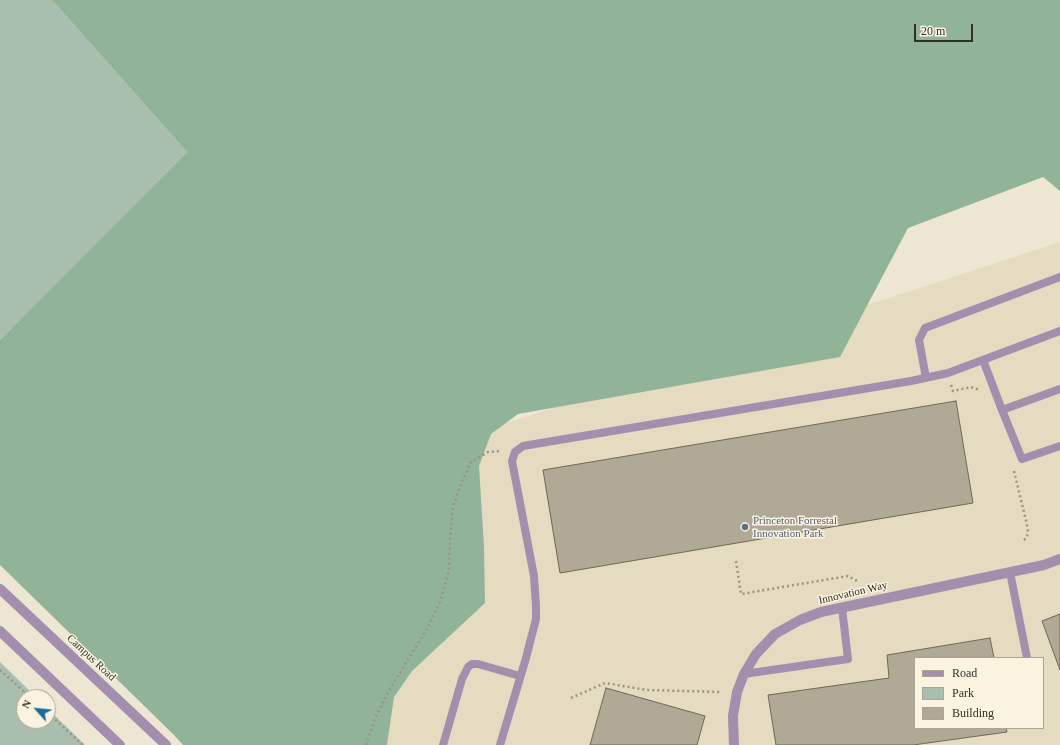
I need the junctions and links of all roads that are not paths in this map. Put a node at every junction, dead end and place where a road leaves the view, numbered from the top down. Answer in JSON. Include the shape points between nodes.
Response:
{"nodes":[{"id":1,"x":1060,"y":277,"type":"edge"},
{"id":2,"x":1060,"y":331,"type":"edge"},
{"id":3,"x":982,"y":360,"type":"junction"},
{"id":4,"x":926,"y":378,"type":"junction"},
{"id":5,"x":1060,"y":389,"type":"edge"},
{"id":6,"x":1002,"y":410,"type":"junction"},
{"id":7,"x":1060,"y":446,"type":"edge"},
{"id":8,"x":1060,"y":559,"type":"edge"},
{"id":9,"x":1010,"y":572,"type":"junction"},
{"id":10,"x":0,"y":589,"type":"edge"},
{"id":11,"x":842,"y":608,"type":"junction"},
{"id":12,"x":0,"y":631,"type":"edge"},
{"id":13,"x":1027,"y":657,"type":"edge"},
{"id":14,"x":744,"y":674,"type":"junction"},
{"id":15,"x":520,"y":676,"type":"junction"},
{"id":16,"x":120,"y":745,"type":"edge"},
{"id":17,"x":166,"y":745,"type":"edge"},
{"id":18,"x":443,"y":745,"type":"edge"},
{"id":19,"x":500,"y":745,"type":"edge"},
{"id":20,"x":734,"y":745,"type":"edge"}],
"edges":[{"from":1,"to":4,"type":"lane","via":[[925,328],[919,340]]},
{"from":2,"to":3,"type":"lane"},
{"from":3,"to":4,"type":"lane"},
{"from":3,"to":6,"type":"lane"},
{"from":4,"to":15,"type":"lane","via":[[523,446],[516,452],[512,461],[534,576],[536,619]]},
{"from":5,"to":6,"type":"lane"},
{"from":6,"to":7,"type":"lane","via":[[1022,459]]},
{"from":8,"to":9,"type":"street","name":"Innovation Way"},
{"from":9,"to":11,"type":"street","name":"Innovation Way"},
{"from":9,"to":13,"type":"lane"},
{"from":10,"to":17,"type":"street","name":"Campus Road"},
{"from":11,"to":14,"type":"street","name":"Innovation Way","via":[[800,620],[775,634],[756,654]]},
{"from":11,"to":14,"type":"lane","via":[[848,659]]},
{"from":12,"to":16,"type":"street"},
{"from":14,"to":20,"type":"street","name":"Innovation Way","via":[[737,692],[733,716]]},
{"from":15,"to":18,"type":"lane","via":[[478,664],[468,667],[462,679]]},
{"from":15,"to":19,"type":"lane"}]}
